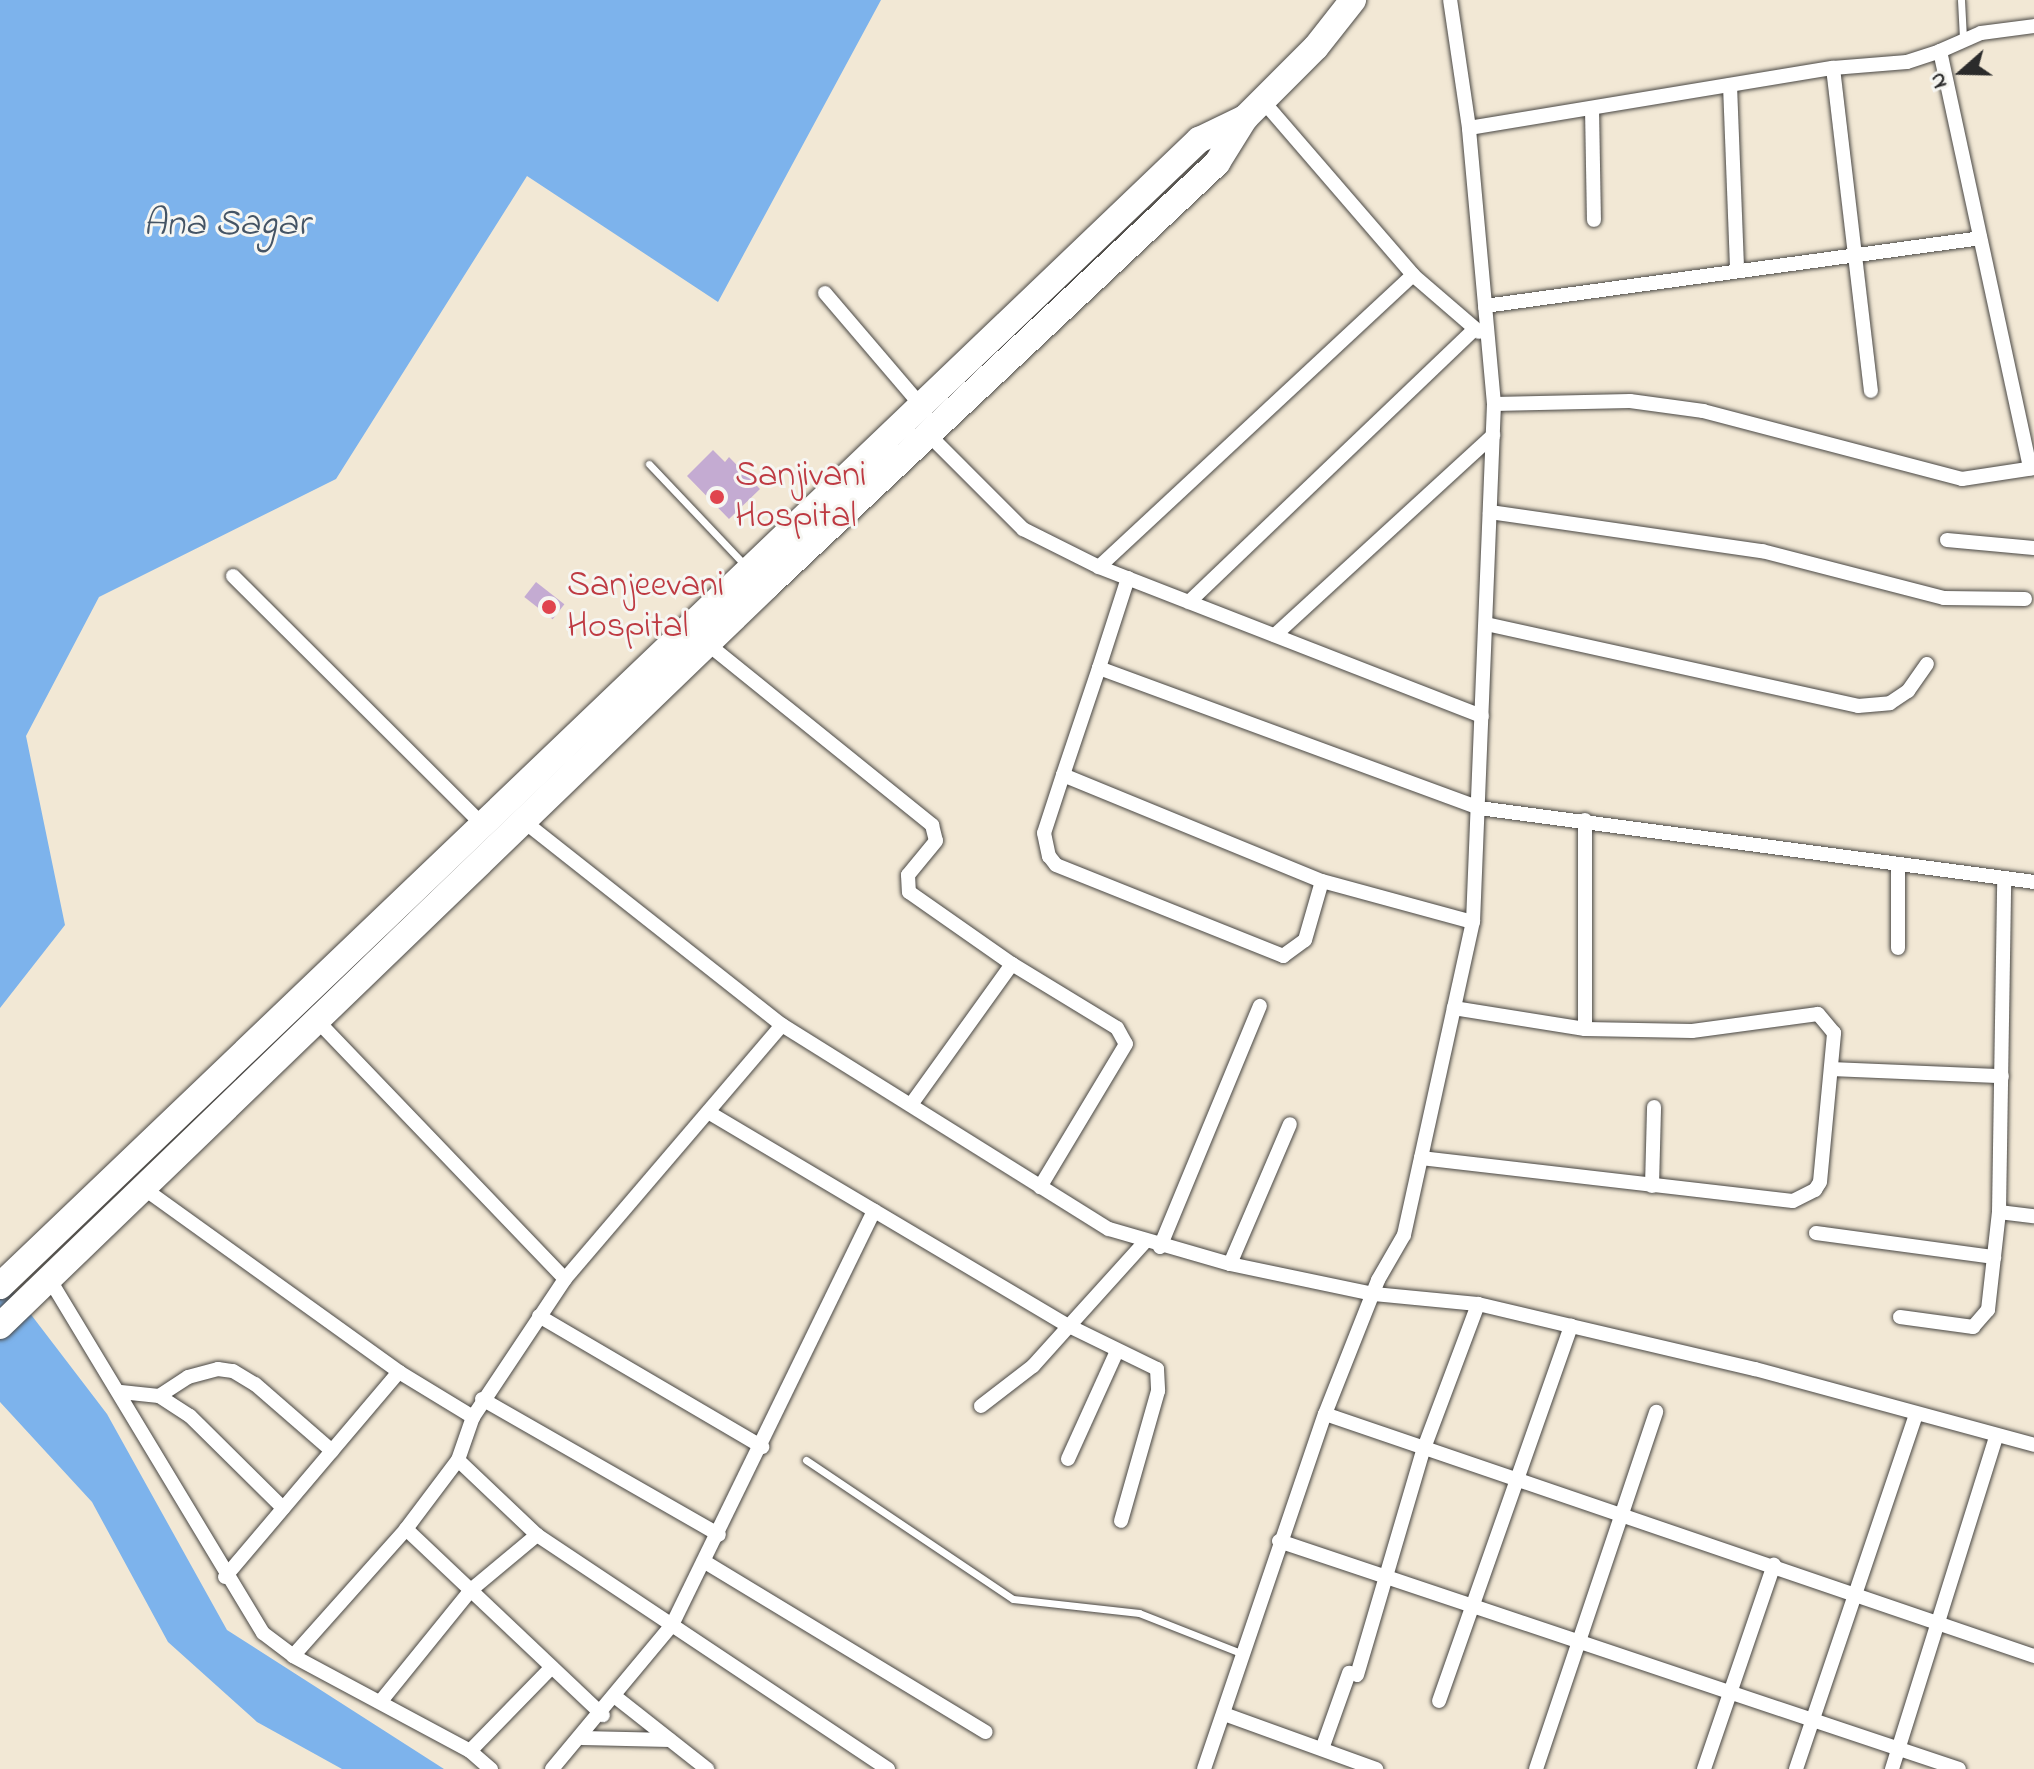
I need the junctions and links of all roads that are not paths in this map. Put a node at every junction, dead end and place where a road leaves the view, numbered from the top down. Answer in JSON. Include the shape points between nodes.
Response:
{"nodes":[{"id":1,"x":1353,"y":0,"type":"edge"},
{"id":2,"x":1450,"y":0,"type":"edge"},
{"id":3,"x":1961,"y":0,"type":"edge"},
{"id":4,"x":2034,"y":26,"type":"edge"},
{"id":5,"x":1963,"y":38,"type":"junction"},
{"id":6,"x":1940,"y":51,"type":"junction"},
{"id":7,"x":1833,"y":68,"type":"junction"},
{"id":8,"x":1730,"y":85,"type":"junction"},
{"id":9,"x":1592,"y":108,"type":"junction"},
{"id":10,"x":1254,"y":110,"type":"junction"},
{"id":11,"x":1469,"y":128,"type":"junction"},
{"id":12,"x":1594,"y":220,"type":"dead end"},
{"id":13,"x":1980,"y":238,"type":"junction"},
{"id":14,"x":1858,"y":255,"type":"junction"},
{"id":15,"x":1737,"y":271,"type":"junction"},
{"id":16,"x":1413,"y":275,"type":"junction"},
{"id":17,"x":825,"y":293,"type":"dead end"},
{"id":18,"x":1485,"y":306,"type":"junction"},
{"id":19,"x":1475,"y":329,"type":"junction"},
{"id":20,"x":1488,"y":340,"type":"junction"},
{"id":21,"x":1871,"y":391,"type":"dead end"},
{"id":22,"x":1494,"y":404,"type":"junction"},
{"id":23,"x":914,"y":409,"type":"junction"},
{"id":24,"x":933,"y":431,"type":"junction"},
{"id":25,"x":1493,"y":435,"type":"junction"},
{"id":26,"x":649,"y":464,"type":"dead end"},
{"id":27,"x":2032,"y":468,"type":"edge"},
{"id":28,"x":1490,"y":512,"type":"junction"},
{"id":29,"x":1947,"y":540,"type":"dead end"},
{"id":30,"x":2034,"y":548,"type":"edge"},
{"id":31,"x":748,"y":567,"type":"junction"},
{"id":32,"x":1099,"y":567,"type":"junction"},
{"id":33,"x":233,"y":576,"type":"dead end"},
{"id":34,"x":1128,"y":578,"type":"junction"},
{"id":35,"x":767,"y":586,"type":"junction"},
{"id":36,"x":2025,"y":599,"type":"dead end"},
{"id":37,"x":1189,"y":602,"type":"junction"},
{"id":38,"x":1486,"y":624,"type":"junction"},
{"id":39,"x":1275,"y":635,"type":"junction"},
{"id":40,"x":709,"y":645,"type":"junction"},
{"id":41,"x":1927,"y":664,"type":"dead end"},
{"id":42,"x":1099,"y":668,"type":"junction"},
{"id":43,"x":1482,"y":716,"type":"junction"},
{"id":44,"x":1063,"y":775,"type":"junction"},
{"id":45,"x":1479,"y":808,"type":"junction"},
{"id":46,"x":515,"y":813,"type":"junction"},
{"id":47,"x":1585,"y":820,"type":"junction"},
{"id":48,"x":492,"y":836,"type":"junction"},
{"id":49,"x":1898,"y":868,"type":"junction"},
{"id":50,"x":2033,"y":877,"type":"edge"},
{"id":51,"x":2004,"y":879,"type":"junction"},
{"id":52,"x":1322,"y":881,"type":"junction"},
{"id":53,"x":1473,"y":922,"type":"junction"},
{"id":54,"x":1898,"y":948,"type":"dead end"},
{"id":55,"x":1012,"y":964,"type":"junction"},
{"id":56,"x":1260,"y":1006,"type":"dead end"},
{"id":57,"x":1454,"y":1008,"type":"junction"},
{"id":58,"x":318,"y":1021,"type":"junction"},
{"id":59,"x":782,"y":1025,"type":"junction"},
{"id":60,"x":1585,"y":1029,"type":"junction"},
{"id":61,"x":1832,"y":1069,"type":"junction"},
{"id":62,"x":2002,"y":1076,"type":"junction"},
{"id":63,"x":912,"y":1103,"type":"junction"},
{"id":64,"x":1654,"y":1107,"type":"dead end"},
{"id":65,"x":708,"y":1112,"type":"junction"},
{"id":66,"x":1290,"y":1124,"type":"dead end"},
{"id":67,"x":1421,"y":1158,"type":"junction"},
{"id":68,"x":1652,"y":1186,"type":"junction"},
{"id":69,"x":1040,"y":1187,"type":"junction"},
{"id":70,"x":146,"y":1190,"type":"junction"},
{"id":71,"x":874,"y":1211,"type":"junction"},
{"id":72,"x":1999,"y":1212,"type":"junction"},
{"id":73,"x":2034,"y":1216,"type":"edge"},
{"id":74,"x":1816,"y":1233,"type":"dead end"},
{"id":75,"x":1144,"y":1243,"type":"junction"},
{"id":76,"x":1160,"y":1247,"type":"junction"},
{"id":77,"x":1994,"y":1257,"type":"junction"},
{"id":78,"x":1230,"y":1264,"type":"junction"},
{"id":79,"x":15,"y":1272,"type":"edge"},
{"id":80,"x":565,"y":1279,"type":"junction"},
{"id":81,"x":43,"y":1286,"type":"junction"},
{"id":82,"x":1374,"y":1294,"type":"junction"},
{"id":83,"x":1478,"y":1304,"type":"junction"},
{"id":84,"x":539,"y":1316,"type":"junction"},
{"id":85,"x":1900,"y":1317,"type":"dead end"},
{"id":86,"x":0,"y":1326,"type":"edge"},
{"id":87,"x":1069,"y":1326,"type":"junction"},
{"id":88,"x":1571,"y":1326,"type":"junction"},
{"id":89,"x":1117,"y":1351,"type":"junction"},
{"id":90,"x":399,"y":1372,"type":"junction"},
{"id":91,"x":121,"y":1392,"type":"junction"},
{"id":92,"x":159,"y":1396,"type":"junction"},
{"id":93,"x":482,"y":1399,"type":"junction"},
{"id":94,"x":981,"y":1406,"type":"dead end"},
{"id":95,"x":1656,"y":1412,"type":"dead end"},
{"id":96,"x":1325,"y":1414,"type":"junction"},
{"id":97,"x":1916,"y":1415,"type":"junction"},
{"id":98,"x":473,"y":1417,"type":"junction"},
{"id":99,"x":1996,"y":1438,"type":"junction"},
{"id":100,"x":2034,"y":1445,"type":"edge"},
{"id":101,"x":762,"y":1447,"type":"junction"},
{"id":102,"x":1424,"y":1448,"type":"junction"},
{"id":103,"x":332,"y":1451,"type":"junction"},
{"id":104,"x":1068,"y":1459,"type":"dead end"},
{"id":105,"x":458,"y":1460,"type":"junction"},
{"id":106,"x":806,"y":1460,"type":"dead end"},
{"id":107,"x":1515,"y":1479,"type":"junction"},
{"id":108,"x":283,"y":1508,"type":"junction"},
{"id":109,"x":1624,"y":1515,"type":"junction"},
{"id":110,"x":1121,"y":1521,"type":"dead end"},
{"id":111,"x":406,"y":1529,"type":"junction"},
{"id":112,"x":537,"y":1535,"type":"junction"},
{"id":113,"x":719,"y":1535,"type":"junction"},
{"id":114,"x":1279,"y":1541,"type":"junction"},
{"id":115,"x":705,"y":1562,"type":"junction"},
{"id":116,"x":1774,"y":1565,"type":"junction"},
{"id":117,"x":1383,"y":1576,"type":"junction"},
{"id":118,"x":225,"y":1577,"type":"junction"},
{"id":119,"x":471,"y":1590,"type":"junction"},
{"id":120,"x":1857,"y":1592,"type":"junction"},
{"id":121,"x":1474,"y":1606,"type":"junction"},
{"id":122,"x":1941,"y":1622,"type":"junction"},
{"id":123,"x":672,"y":1625,"type":"junction"},
{"id":124,"x":1579,"y":1641,"type":"junction"},
{"id":125,"x":1243,"y":1654,"type":"junction"},
{"id":126,"x":293,"y":1656,"type":"junction"},
{"id":127,"x":2034,"y":1656,"type":"edge"},
{"id":128,"x":551,"y":1668,"type":"junction"},
{"id":129,"x":1727,"y":1689,"type":"junction"},
{"id":130,"x":617,"y":1698,"type":"junction"},
{"id":131,"x":381,"y":1701,"type":"junction"},
{"id":132,"x":1439,"y":1701,"type":"dead end"},
{"id":133,"x":1224,"y":1714,"type":"junction"},
{"id":134,"x":603,"y":1715,"type":"junction"},
{"id":135,"x":1814,"y":1718,"type":"junction"},
{"id":136,"x":986,"y":1732,"type":"dead end"},
{"id":137,"x":582,"y":1738,"type":"junction"},
{"id":138,"x":670,"y":1740,"type":"junction"},
{"id":139,"x":1900,"y":1746,"type":"junction"},
{"id":140,"x":1322,"y":1749,"type":"junction"},
{"id":141,"x":470,"y":1751,"type":"junction"},
{"id":142,"x":1366,"y":1767,"type":"edge"},
{"id":143,"x":556,"y":1768,"type":"edge"},
{"id":144,"x":491,"y":1769,"type":"edge"},
{"id":145,"x":707,"y":1769,"type":"edge"},
{"id":146,"x":888,"y":1769,"type":"edge"},
{"id":147,"x":1204,"y":1769,"type":"edge"},
{"id":148,"x":1536,"y":1769,"type":"edge"},
{"id":149,"x":1704,"y":1769,"type":"edge"},
{"id":150,"x":1796,"y":1769,"type":"edge"},
{"id":151,"x":1892,"y":1769,"type":"edge"},
{"id":152,"x":1959,"y":1769,"type":"edge"}],
"edges":[{"from":1,"to":10,"type":"highway"},
{"from":2,"to":11,"type":"street"},
{"from":3,"to":5,"type":"lane"},
{"from":4,"to":5,"type":"street"},
{"from":5,"to":6,"type":"street"},
{"from":6,"to":7,"type":"street","via":[[1907,62]]},
{"from":6,"to":13,"type":"street"},
{"from":7,"to":8,"type":"street"},
{"from":7,"to":14,"type":"street"},
{"from":8,"to":9,"type":"street"},
{"from":8,"to":15,"type":"street"},
{"from":9,"to":11,"type":"street"},
{"from":9,"to":12,"type":"street"},
{"from":10,"to":16,"type":"street"},
{"from":10,"to":23,"type":"highway","via":[[1199,140]]},
{"from":10,"to":24,"type":"highway","via":[[1217,163]]},
{"from":11,"to":18,"type":"street"},
{"from":13,"to":14,"type":"street"},
{"from":13,"to":27,"type":"street"},
{"from":14,"to":15,"type":"street"},
{"from":14,"to":21,"type":"street"},
{"from":15,"to":18,"type":"street"},
{"from":16,"to":19,"type":"street"},
{"from":16,"to":32,"type":"street"},
{"from":17,"to":23,"type":"street"},
{"from":18,"to":20,"type":"street"},
{"from":19,"to":20,"type":"street"},
{"from":19,"to":37,"type":"street"},
{"from":20,"to":22,"type":"street"},
{"from":22,"to":25,"type":"street"},
{"from":22,"to":27,"type":"street","via":[[1630,401],[1703,411],[1962,479]]},
{"from":23,"to":24,"type":"street"},
{"from":23,"to":31,"type":"highway"},
{"from":24,"to":32,"type":"street","via":[[1023,529]]},
{"from":24,"to":35,"type":"highway"},
{"from":25,"to":28,"type":"street"},
{"from":25,"to":39,"type":"street"},
{"from":26,"to":31,"type":"lane"},
{"from":28,"to":36,"type":"street","via":[[1762,551],[1944,598]]},
{"from":28,"to":38,"type":"street"},
{"from":29,"to":30,"type":"street"},
{"from":31,"to":35,"type":"lane"},
{"from":31,"to":46,"type":"highway"},
{"from":32,"to":34,"type":"street"},
{"from":33,"to":48,"type":"street"},
{"from":34,"to":37,"type":"street"},
{"from":34,"to":42,"type":"street"},
{"from":35,"to":40,"type":"highway"},
{"from":37,"to":39,"type":"street"},
{"from":38,"to":41,"type":"street","via":[[1858,706],[1890,703],[1908,691]]},
{"from":38,"to":43,"type":"street"},
{"from":39,"to":43,"type":"street"},
{"from":40,"to":46,"type":"highway"},
{"from":40,"to":55,"type":"street","via":[[932,825],[936,841],[908,875],[909,892]]},
{"from":42,"to":44,"type":"street"},
{"from":42,"to":45,"type":"street"},
{"from":43,"to":45,"type":"street"},
{"from":44,"to":52,"type":"street"},
{"from":44,"to":52,"type":"street","via":[[1044,833],[1056,865],[1283,956],[1305,940]]},
{"from":45,"to":47,"type":"street"},
{"from":45,"to":53,"type":"street"},
{"from":46,"to":48,"type":"highway"},
{"from":46,"to":59,"type":"street"},
{"from":47,"to":49,"type":"street"},
{"from":47,"to":60,"type":"street"},
{"from":48,"to":58,"type":"highway"},
{"from":48,"to":79,"type":"highway"},
{"from":49,"to":51,"type":"street"},
{"from":49,"to":54,"type":"street"},
{"from":50,"to":51,"type":"street"},
{"from":51,"to":62,"type":"street"},
{"from":52,"to":53,"type":"street"},
{"from":53,"to":57,"type":"street"},
{"from":55,"to":63,"type":"street"},
{"from":55,"to":69,"type":"street","via":[[1117,1028],[1126,1044]]},
{"from":56,"to":76,"type":"street"},
{"from":57,"to":60,"type":"street"},
{"from":57,"to":67,"type":"street"},
{"from":58,"to":70,"type":"highway"},
{"from":58,"to":80,"type":"street"},
{"from":59,"to":63,"type":"street"},
{"from":59,"to":65,"type":"street"},
{"from":60,"to":61,"type":"street","via":[[1692,1031],[1818,1014],[1834,1033]]},
{"from":61,"to":62,"type":"street"},
{"from":61,"to":68,"type":"street","via":[[1820,1182],[1806,1197],[1793,1201]]},
{"from":62,"to":72,"type":"street"},
{"from":63,"to":69,"type":"street"},
{"from":64,"to":68,"type":"street"},
{"from":65,"to":71,"type":"street"},
{"from":65,"to":80,"type":"street"},
{"from":66,"to":78,"type":"street"},
{"from":67,"to":68,"type":"street"},
{"from":67,"to":82,"type":"street","via":[[1404,1235]]},
{"from":69,"to":75,"type":"street"},
{"from":70,"to":81,"type":"highway"},
{"from":70,"to":90,"type":"street"},
{"from":71,"to":87,"type":"street"},
{"from":71,"to":101,"type":"street"},
{"from":72,"to":73,"type":"street"},
{"from":72,"to":77,"type":"street"},
{"from":74,"to":77,"type":"street"},
{"from":75,"to":76,"type":"street"},
{"from":75,"to":87,"type":"street"},
{"from":76,"to":78,"type":"street"},
{"from":77,"to":85,"type":"street","via":[[1982,1321],[1973,1327]]},
{"from":78,"to":82,"type":"street"},
{"from":79,"to":81,"type":"street"},
{"from":80,"to":84,"type":"street"},
{"from":81,"to":86,"type":"highway"},
{"from":81,"to":91,"type":"street"},
{"from":82,"to":83,"type":"street"},
{"from":82,"to":96,"type":"street"},
{"from":83,"to":88,"type":"street"},
{"from":83,"to":102,"type":"street"},
{"from":84,"to":93,"type":"street"},
{"from":84,"to":101,"type":"street"},
{"from":87,"to":89,"type":"street"},
{"from":87,"to":94,"type":"street","via":[[1033,1366]]},
{"from":88,"to":97,"type":"street","via":[[1755,1369]]},
{"from":88,"to":107,"type":"street"},
{"from":89,"to":104,"type":"street"},
{"from":89,"to":110,"type":"street","via":[[1151,1364],[1160,1377]]},
{"from":90,"to":98,"type":"street"},
{"from":90,"to":103,"type":"street"},
{"from":91,"to":92,"type":"street"},
{"from":91,"to":118,"type":"street"},
{"from":92,"to":103,"type":"street","via":[[196,1374],[233,1371]]},
{"from":92,"to":108,"type":"street","via":[[190,1416]]},
{"from":93,"to":98,"type":"street"},
{"from":93,"to":113,"type":"street"},
{"from":95,"to":109,"type":"street"},
{"from":96,"to":102,"type":"street"},
{"from":96,"to":114,"type":"street"},
{"from":97,"to":99,"type":"street"},
{"from":97,"to":120,"type":"street"},
{"from":98,"to":105,"type":"street"},
{"from":99,"to":100,"type":"street"},
{"from":99,"to":122,"type":"street"},
{"from":101,"to":113,"type":"street"},
{"from":102,"to":107,"type":"street"},
{"from":102,"to":117,"type":"street"},
{"from":103,"to":108,"type":"street"},
{"from":105,"to":111,"type":"street"},
{"from":105,"to":112,"type":"street"},
{"from":106,"to":125,"type":"lane","via":[[1013,1599],[1139,1613]]},
{"from":107,"to":109,"type":"street"},
{"from":107,"to":121,"type":"street"},
{"from":108,"to":118,"type":"street"},
{"from":109,"to":116,"type":"street"},
{"from":109,"to":124,"type":"street"},
{"from":111,"to":119,"type":"street"},
{"from":111,"to":126,"type":"street"},
{"from":112,"to":119,"type":"street"},
{"from":112,"to":123,"type":"street"},
{"from":113,"to":115,"type":"street"},
{"from":114,"to":117,"type":"street"},
{"from":114,"to":125,"type":"street"},
{"from":115,"to":123,"type":"street"},
{"from":115,"to":136,"type":"street"},
{"from":116,"to":120,"type":"street"},
{"from":116,"to":129,"type":"street"},
{"from":117,"to":121,"type":"street"},
{"from":117,"to":140,"type":"street","via":[[1353,1674]]},
{"from":118,"to":126,"type":"street","via":[[263,1633]]},
{"from":119,"to":128,"type":"street"},
{"from":119,"to":131,"type":"street"},
{"from":120,"to":122,"type":"street"},
{"from":120,"to":135,"type":"street"},
{"from":121,"to":124,"type":"street"},
{"from":121,"to":132,"type":"street"},
{"from":122,"to":127,"type":"street"},
{"from":122,"to":139,"type":"street"},
{"from":123,"to":130,"type":"street"},
{"from":123,"to":146,"type":"street"},
{"from":124,"to":129,"type":"street"},
{"from":124,"to":148,"type":"street"},
{"from":125,"to":133,"type":"street"},
{"from":126,"to":131,"type":"street"},
{"from":128,"to":134,"type":"street"},
{"from":128,"to":141,"type":"street"},
{"from":129,"to":135,"type":"street"},
{"from":129,"to":149,"type":"street"},
{"from":130,"to":134,"type":"street"},
{"from":130,"to":138,"type":"street"},
{"from":131,"to":141,"type":"street"},
{"from":133,"to":140,"type":"street"},
{"from":133,"to":147,"type":"street"},
{"from":134,"to":137,"type":"street"},
{"from":135,"to":139,"type":"street"},
{"from":135,"to":150,"type":"street"},
{"from":137,"to":138,"type":"street"},
{"from":137,"to":143,"type":"street"},
{"from":138,"to":145,"type":"street"},
{"from":139,"to":151,"type":"street"},
{"from":139,"to":152,"type":"street"},
{"from":140,"to":142,"type":"street"},
{"from":141,"to":144,"type":"street"}]}
